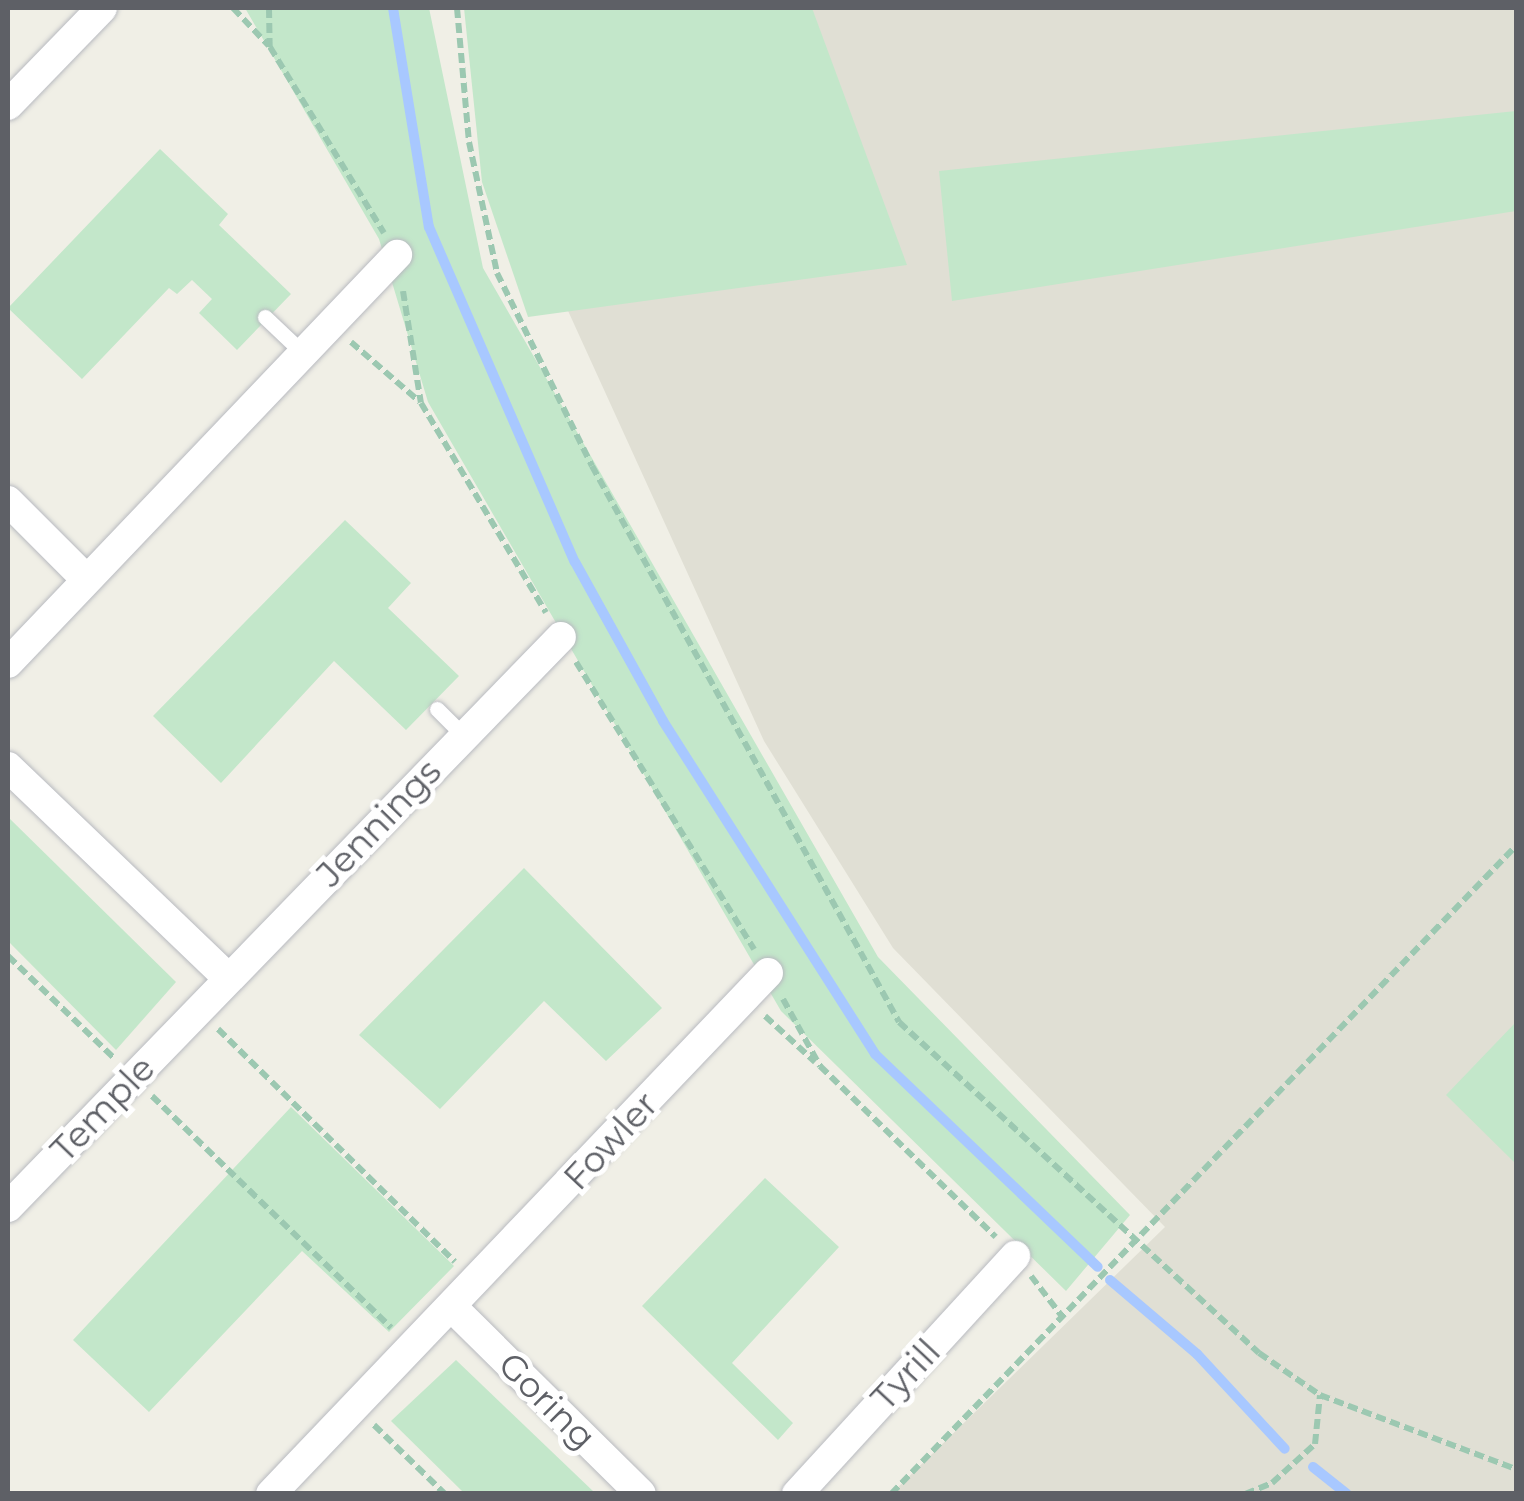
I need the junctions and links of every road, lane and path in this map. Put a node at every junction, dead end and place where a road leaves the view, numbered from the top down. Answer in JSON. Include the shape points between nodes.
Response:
{"nodes":[{"id":1,"x":102,"y":8,"type":"edge"},
{"id":2,"x":233,"y":8,"type":"edge"},
{"id":3,"x":269,"y":8,"type":"edge"},
{"id":4,"x":457,"y":8,"type":"edge"},
{"id":5,"x":270,"y":48,"type":"junction"},
{"id":6,"x":8,"y":105,"type":"edge"},
{"id":7,"x":397,"y":255,"type":"junction"},
{"id":8,"x":265,"y":316,"type":"dead end"},
{"id":9,"x":331,"y":324,"type":"junction"},
{"id":10,"x":304,"y":353,"type":"junction"},
{"id":11,"x":421,"y":403,"type":"junction"},
{"id":12,"x":8,"y":501,"type":"edge"},
{"id":13,"x":86,"y":579,"type":"junction"},
{"id":14,"x":560,"y":637,"type":"junction"},
{"id":15,"x":8,"y":663,"type":"edge"},
{"id":16,"x":437,"y":709,"type":"dead end"},
{"id":17,"x":464,"y":736,"type":"junction"},
{"id":18,"x":8,"y":767,"type":"edge"},
{"id":19,"x":1516,"y":846,"type":"edge"},
{"id":20,"x":8,"y":956,"type":"edge"},
{"id":21,"x":768,"y":973,"type":"junction"},
{"id":22,"x":228,"y":978,"type":"junction"},
{"id":23,"x":745,"y":998,"type":"junction"},
{"id":24,"x":198,"y":1010,"type":"junction"},
{"id":25,"x":820,"y":1066,"type":"junction"},
{"id":26,"x":134,"y":1078,"type":"junction"},
{"id":27,"x":8,"y":1207,"type":"edge"},
{"id":28,"x":1135,"y":1240,"type":"junction"},
{"id":29,"x":1015,"y":1256,"type":"junction"},
{"id":30,"x":477,"y":1284,"type":"junction"},
{"id":31,"x":453,"y":1308,"type":"junction"},
{"id":32,"x":1061,"y":1314,"type":"junction"},
{"id":33,"x":412,"y":1349,"type":"junction"},
{"id":34,"x":1320,"y":1395,"type":"junction"},
{"id":35,"x":356,"y":1407,"type":"junction"},
{"id":36,"x":1516,"y":1469,"type":"edge"},
{"id":37,"x":270,"y":1494,"type":"edge"},
{"id":38,"x":445,"y":1494,"type":"edge"},
{"id":39,"x":641,"y":1494,"type":"edge"},
{"id":40,"x":797,"y":1494,"type":"edge"},
{"id":41,"x":891,"y":1494,"type":"edge"},
{"id":42,"x":1244,"y":1494,"type":"edge"}],
"edges":[{"from":1,"to":6,"type":"street"},
{"from":2,"to":5,"type":"path"},
{"from":3,"to":5,"type":"path"},
{"from":4,"to":28,"type":"path","via":[[468,142],[497,273],[830,900],[899,1022]]},
{"from":5,"to":7,"type":"path"},
{"from":7,"to":9,"type":"street"},
{"from":7,"to":11,"type":"path"},
{"from":8,"to":10,"type":"lane"},
{"from":9,"to":10,"type":"street"},
{"from":9,"to":11,"type":"path"},
{"from":10,"to":13,"type":"street"},
{"from":11,"to":14,"type":"path"},
{"from":12,"to":13,"type":"street"},
{"from":13,"to":15,"type":"street"},
{"from":14,"to":17,"type":"street","name":"Jennings"},
{"from":14,"to":21,"type":"path"},
{"from":16,"to":17,"type":"lane"},
{"from":17,"to":22,"type":"street","name":"Jennings"},
{"from":18,"to":22,"type":"street"},
{"from":19,"to":28,"type":"path"},
{"from":20,"to":26,"type":"path"},
{"from":21,"to":23,"type":"street","name":"Fowler"},
{"from":21,"to":25,"type":"path"},
{"from":22,"to":24,"type":"street","name":"Jennings"},
{"from":23,"to":25,"type":"path"},
{"from":23,"to":30,"type":"street","name":"Fowler"},
{"from":24,"to":26,"type":"street","name":"Temple"},
{"from":24,"to":30,"type":"path"},
{"from":25,"to":29,"type":"path"},
{"from":26,"to":27,"type":"street","name":"Temple"},
{"from":26,"to":33,"type":"path"},
{"from":28,"to":32,"type":"path"},
{"from":28,"to":34,"type":"path","via":[[1259,1353]]},
{"from":29,"to":32,"type":"path"},
{"from":29,"to":40,"type":"street","name":"Tyrill"},
{"from":30,"to":31,"type":"street","name":"Fowler"},
{"from":31,"to":33,"type":"street"},
{"from":31,"to":39,"type":"street","name":"Goring"},
{"from":32,"to":41,"type":"path"},
{"from":33,"to":35,"type":"street"},
{"from":34,"to":36,"type":"path"},
{"from":34,"to":42,"type":"path","via":[[1315,1444],[1272,1483]]},
{"from":35,"to":37,"type":"street"},
{"from":35,"to":38,"type":"path"}]}
